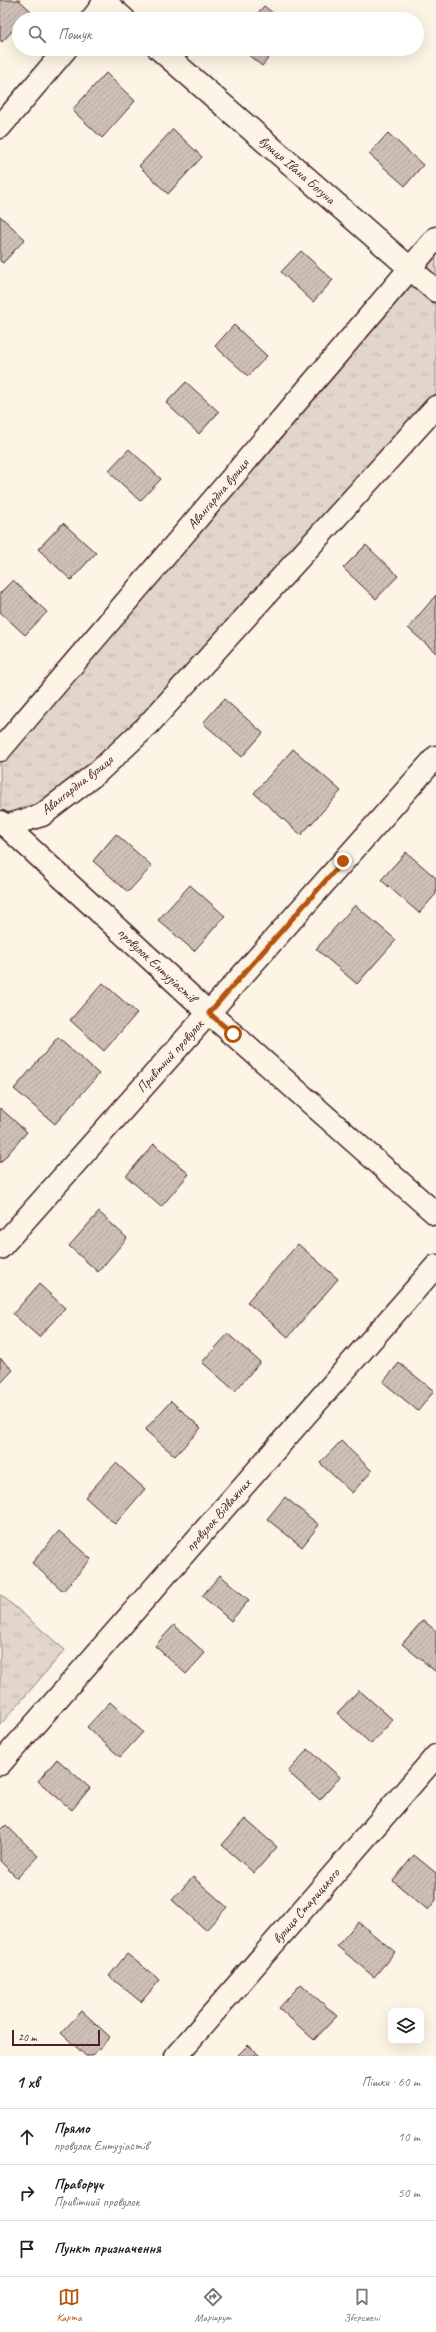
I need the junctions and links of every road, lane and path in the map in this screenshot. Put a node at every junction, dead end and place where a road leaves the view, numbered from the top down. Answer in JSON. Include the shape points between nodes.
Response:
{"nodes":[{"id":1,"x":104,"y":1,"type":"edge"},
{"id":2,"x":97,"y":12,"type":"edge"},
{"id":3,"x":116,"y":12,"type":"edge"},
{"id":4,"x":60,"y":56,"type":"edge"},
{"id":5,"x":167,"y":56,"type":"edge"},
{"id":6,"x":0,"y":127,"type":"edge"},
{"id":7,"x":436,"y":238,"type":"edge"},
{"id":8,"x":410,"y":268,"type":"junction"},
{"id":9,"x":436,"y":291,"type":"edge"},
{"id":10,"x":436,"y":407,"type":"edge"},
{"id":11,"x":0,"y":750,"type":"edge"},
{"id":12,"x":436,"y":757,"type":"edge"},
{"id":13,"x":3,"y":824,"type":"edge"},
{"id":14,"x":209,"y":1013,"type":"junction"},
{"id":15,"x":436,"y":1214,"type":"edge"},
{"id":16,"x":0,"y":1248,"type":"edge"},
{"id":17,"x":436,"y":1266,"type":"edge"},
{"id":18,"x":436,"y":1756,"type":"edge"},
{"id":19,"x":0,"y":1764,"type":"edge"},
{"id":20,"x":176,"y":2056,"type":"edge"}],
"edges":[{"from":1,"to":2,"type":"street"},
{"from":1,"to":3,"type":"street"},
{"from":4,"to":6,"type":"street"},
{"from":5,"to":8,"type":"street","name":"вулиця Івана Богуна"},
{"from":7,"to":8,"type":"street","name":"Авангардна вулиця"},
{"from":8,"to":9,"type":"street","name":"вулиця Івана Богуна"},
{"from":8,"to":11,"type":"street","name":"Авангардна вулиця"},
{"from":10,"to":13,"type":"street","name":"Авангардна вулиця","via":[[148,724],[98,772],[42,815]]},
{"from":12,"to":14,"type":"street","name":"Привітний провулок"},
{"from":13,"to":14,"type":"street","name":"провулок Ентузіастів"},
{"from":14,"to":15,"type":"street","name":"провулок Ентузіастів"},
{"from":14,"to":16,"type":"street","name":"Привітний провулок"},
{"from":17,"to":19,"type":"street","name":"провулок Відважних"},
{"from":18,"to":20,"type":"street","name":"вулиця Старицького"}]}
